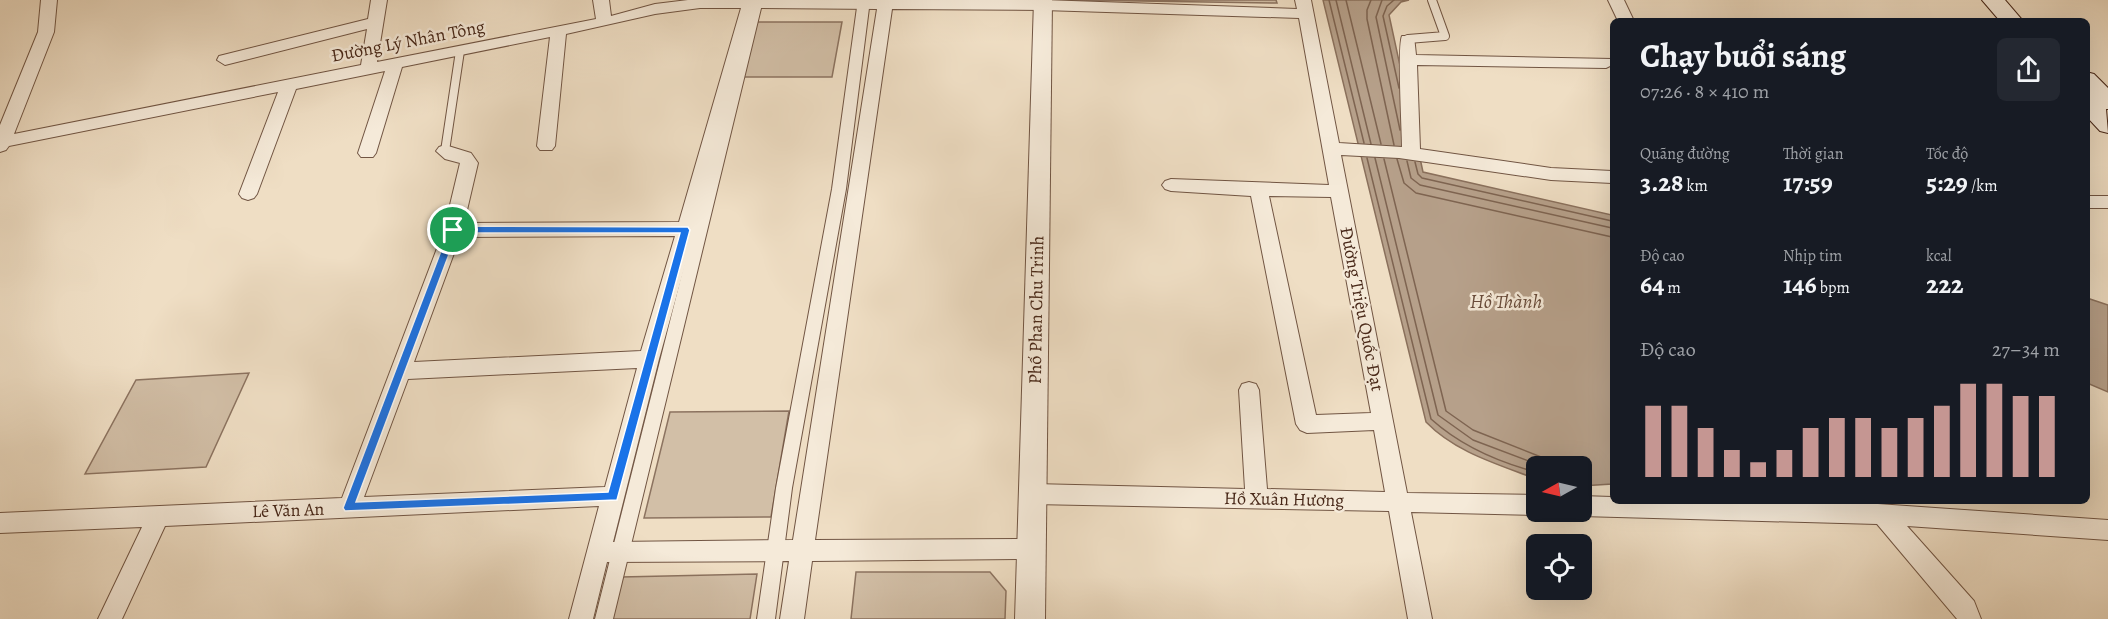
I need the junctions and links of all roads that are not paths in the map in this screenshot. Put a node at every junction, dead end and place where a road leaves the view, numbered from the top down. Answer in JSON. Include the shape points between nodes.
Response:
{"nodes":[{"id":1,"x":49,"y":0,"type":"edge"},
{"id":2,"x":378,"y":0,"type":"edge"},
{"id":3,"x":601,"y":0,"type":"edge"},
{"id":4,"x":1432,"y":0,"type":"edge"},
{"id":5,"x":1616,"y":0,"type":"edge"},
{"id":6,"x":1992,"y":0,"type":"edge"},
{"id":7,"x":2014,"y":0,"type":"edge"},
{"id":8,"x":754,"y":2,"type":"edge"},
{"id":9,"x":864,"y":2,"type":"edge"},
{"id":10,"x":886,"y":2,"type":"edge"},
{"id":11,"x":1043,"y":2,"type":"edge"},
{"id":12,"x":1304,"y":7,"type":"edge"},
{"id":13,"x":1625,"y":18,"type":"edge"},
{"id":14,"x":2009,"y":18,"type":"edge"},
{"id":15,"x":2031,"y":18,"type":"edge"},
{"id":16,"x":375,"y":22,"type":"junction"},
{"id":17,"x":604,"y":22,"type":"junction"},
{"id":18,"x":559,"y":31,"type":"junction"},
{"id":19,"x":1408,"y":39,"type":"joint"},
{"id":20,"x":460,"y":51,"type":"junction"},
{"id":21,"x":225,"y":60,"type":"dead end"},
{"id":22,"x":1408,"y":60,"type":"junction"},
{"id":23,"x":1606,"y":63,"type":"dead end"},
{"id":24,"x":395,"y":64,"type":"junction"},
{"id":25,"x":368,"y":69,"type":"junction"},
{"id":26,"x":289,"y":84,"type":"junction"},
{"id":27,"x":2090,"y":87,"type":"edge"},
{"id":28,"x":20,"y":97,"type":"junction"},
{"id":29,"x":0,"y":101,"type":"edge"},
{"id":30,"x":2090,"y":105,"type":"edge"},
{"id":31,"x":2107,"y":119,"type":"edge"},
{"id":32,"x":1,"y":143,"type":"edge"},
{"id":33,"x":546,"y":146,"type":"dead end"},
{"id":34,"x":1340,"y":149,"type":"junction"},
{"id":35,"x":446,"y":151,"type":"joint"},
{"id":36,"x":1405,"y":152,"type":"junction"},
{"id":37,"x":367,"y":153,"type":"dead end"},
{"id":38,"x":1610,"y":177,"type":"edge"},
{"id":39,"x":1171,"y":185,"type":"dead end"},
{"id":40,"x":1258,"y":190,"type":"junction"},
{"id":41,"x":1339,"y":191,"type":"junction"},
{"id":42,"x":248,"y":194,"type":"dead end"},
{"id":43,"x":2090,"y":202,"type":"edge"},
{"id":44,"x":2108,"y":202,"type":"edge"},
{"id":45,"x":453,"y":230,"type":"junction"},
{"id":46,"x":685,"y":230,"type":"junction"},
{"id":47,"x":649,"y":359,"type":"junction"},
{"id":48,"x":400,"y":371,"type":"junction"},
{"id":49,"x":1249,"y":390,"type":"dead end"},
{"id":50,"x":1384,"y":421,"type":"junction"},
{"id":51,"x":1033,"y":494,"type":"junction"},
{"id":52,"x":613,"y":496,"type":"junction"},
{"id":53,"x":1257,"y":498,"type":"junction"},
{"id":54,"x":1399,"y":501,"type":"junction"},
{"id":55,"x":1526,"y":505,"type":"edge"},
{"id":56,"x":1592,"y":506,"type":"edge"},
{"id":57,"x":349,"y":508,"type":"junction"},
{"id":58,"x":1882,"y":514,"type":"junction"},
{"id":59,"x":158,"y":516,"type":"junction"},
{"id":60,"x":0,"y":523,"type":"edge"},
{"id":61,"x":2108,"y":530,"type":"edge"},
{"id":62,"x":1031,"y":549,"type":"junction"},
{"id":63,"x":774,"y":550,"type":"junction"},
{"id":64,"x":802,"y":550,"type":"junction"},
{"id":65,"x":609,"y":552,"type":"junction"},
{"id":66,"x":110,"y":619,"type":"edge"},
{"id":67,"x":581,"y":619,"type":"edge"},
{"id":68,"x":604,"y":619,"type":"edge"},
{"id":69,"x":766,"y":619,"type":"edge"},
{"id":70,"x":792,"y":619,"type":"edge"},
{"id":71,"x":1030,"y":619,"type":"edge"},
{"id":72,"x":1420,"y":619,"type":"edge"},
{"id":73,"x":1969,"y":619,"type":"edge"}],
"edges":[{"from":1,"to":28,"type":"street","via":[[46,32]]},
{"from":2,"to":16,"type":"street"},
{"from":3,"to":17,"type":"street"},
{"from":4,"to":19,"type":"lane","via":[[1445,36]]},
{"from":5,"to":13,"type":"street"},
{"from":6,"to":14,"type":"main road"},
{"from":7,"to":15,"type":"main road"},
{"from":8,"to":9,"type":"street","name":"Đường Lý Nhân Tông"},
{"from":8,"to":17,"type":"street","name":"Đường Lý Nhân Tông","via":[[700,3]]},
{"from":8,"to":46,"type":"street"},
{"from":8,"to":65,"type":"street"},
{"from":9,"to":10,"type":"street","name":"Đường Lý Nhân Tông"},
{"from":9,"to":63,"type":"street","via":[[837,200]]},
{"from":10,"to":11,"type":"street","name":"Đường Lý Nhân Tông"},
{"from":10,"to":64,"type":"street"},
{"from":11,"to":12,"type":"street","name":"Đường Lý Nhân Tông"},
{"from":11,"to":51,"type":"street","name":"Phố Phan Chu Trinh"},
{"from":12,"to":34,"type":"street","name":"Đường Triệu Quốc Đạt"},
{"from":16,"to":21,"type":"street"},
{"from":16,"to":25,"type":"street"},
{"from":17,"to":18,"type":"street","name":"Đường Lý Nhân Tông"},
{"from":18,"to":20,"type":"street","name":"Đường Lý Nhân Tông"},
{"from":18,"to":33,"type":"street"},
{"from":19,"to":22,"type":"street"},
{"from":20,"to":24,"type":"street","name":"Đường Lý Nhân Tông"},
{"from":20,"to":35,"type":"lane"},
{"from":22,"to":23,"type":"street"},
{"from":22,"to":36,"type":"street"},
{"from":24,"to":25,"type":"street","name":"Đường Lý Nhân Tông"},
{"from":24,"to":37,"type":"street"},
{"from":25,"to":26,"type":"street","name":"Đường Lý Nhân Tông"},
{"from":26,"to":32,"type":"street","name":"Đường Lý Nhân Tông"},
{"from":26,"to":42,"type":"street"},
{"from":27,"to":31,"type":"main road"},
{"from":28,"to":29,"type":"street"},
{"from":28,"to":32,"type":"street"},
{"from":30,"to":31,"type":"main road"},
{"from":34,"to":36,"type":"street"},
{"from":34,"to":41,"type":"street","name":"Đường Triệu Quốc Đạt"},
{"from":35,"to":45,"type":"street","via":[[465,157],[469,163]]},
{"from":36,"to":38,"type":"street","via":[[1551,174]]},
{"from":39,"to":40,"type":"street"},
{"from":40,"to":41,"type":"street"},
{"from":40,"to":50,"type":"street","via":[[1307,424]]},
{"from":41,"to":50,"type":"street","name":"Đường Triệu Quốc Đạt"},
{"from":43,"to":44,"type":"street"},
{"from":45,"to":46,"type":"street"},
{"from":45,"to":48,"type":"street"},
{"from":46,"to":47,"type":"street"},
{"from":47,"to":48,"type":"street"},
{"from":47,"to":52,"type":"street"},
{"from":48,"to":57,"type":"street"},
{"from":49,"to":53,"type":"street"},
{"from":50,"to":54,"type":"street","name":"Đường Triệu Quốc Đạt"},
{"from":51,"to":53,"type":"street","name":"Hồ Xuân Hương"},
{"from":51,"to":62,"type":"street","name":"Phố Phan Chu Trinh"},
{"from":52,"to":57,"type":"street","name":"Lê Văn An"},
{"from":52,"to":65,"type":"street"},
{"from":53,"to":54,"type":"street","name":"Hồ Xuân Hương"},
{"from":54,"to":55,"type":"street","name":"Hồ Xuân Hương"},
{"from":54,"to":72,"type":"street","name":"Đường Triệu Quốc Đạt"},
{"from":56,"to":58,"type":"street"},
{"from":57,"to":59,"type":"street","name":"Lê Văn An"},
{"from":58,"to":61,"type":"street"},
{"from":58,"to":73,"type":"street","via":[[1966,609]]},
{"from":59,"to":60,"type":"street","name":"Lê Văn An"},
{"from":59,"to":66,"type":"street"},
{"from":62,"to":64,"type":"street"},
{"from":62,"to":71,"type":"street","name":"Phố Phan Chu Trinh"},
{"from":63,"to":64,"type":"street"},
{"from":63,"to":65,"type":"street"},
{"from":63,"to":69,"type":"street"},
{"from":64,"to":70,"type":"street"},
{"from":65,"to":67,"type":"street"},
{"from":65,"to":68,"type":"street"}]}
